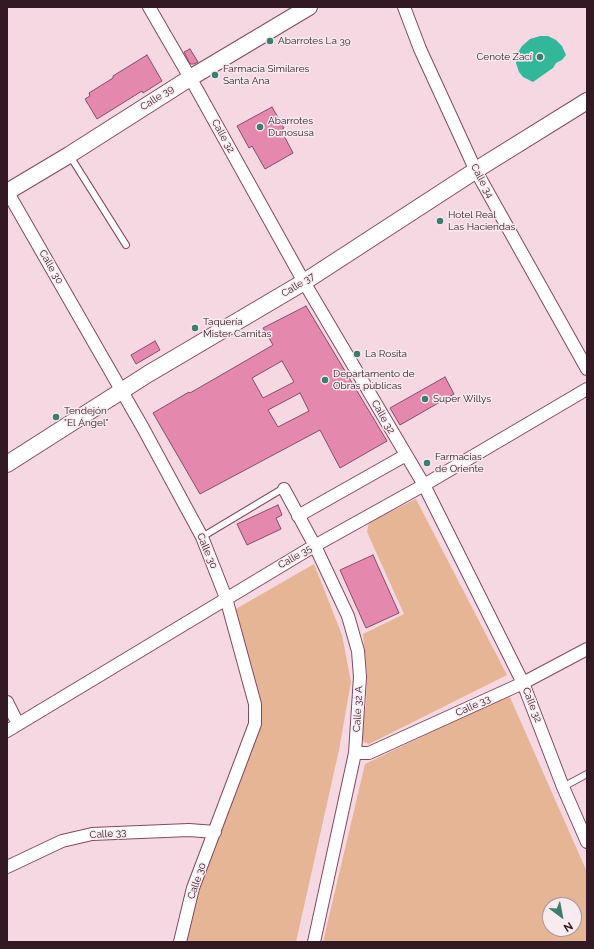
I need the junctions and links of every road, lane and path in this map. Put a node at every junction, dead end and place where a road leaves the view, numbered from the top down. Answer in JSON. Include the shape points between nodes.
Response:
{"nodes":[{"id":1,"x":149,"y":7,"type":"edge"},
{"id":2,"x":309,"y":7,"type":"edge"},
{"id":3,"x":404,"y":7,"type":"edge"},
{"id":4,"x":190,"y":78,"type":"junction"},
{"id":5,"x":587,"y":101,"type":"edge"},
{"id":6,"x":69,"y":155,"type":"junction"},
{"id":7,"x":476,"y":171,"type":"junction"},
{"id":8,"x":7,"y":192,"type":"edge"},
{"id":9,"x":126,"y":245,"type":"dead end"},
{"id":10,"x":304,"y":282,"type":"junction"},
{"id":11,"x":587,"y":369,"type":"edge"},
{"id":12,"x":587,"y":389,"type":"edge"},
{"id":13,"x":122,"y":391,"type":"junction"},
{"id":14,"x":406,"y":456,"type":"junction"},
{"id":15,"x":7,"y":464,"type":"edge"},
{"id":16,"x":424,"y":485,"type":"junction"},
{"id":17,"x":284,"y":489,"type":"joint"},
{"id":18,"x":298,"y":516,"type":"junction"},
{"id":19,"x":202,"y":537,"type":"junction"},
{"id":20,"x":315,"y":546,"type":"junction"},
{"id":21,"x":226,"y":598,"type":"junction"},
{"id":22,"x":587,"y":649,"type":"edge"},
{"id":23,"x":523,"y":683,"type":"junction"},
{"id":24,"x":7,"y":702,"type":"edge"},
{"id":25,"x":18,"y":724,"type":"junction"},
{"id":26,"x":7,"y":731,"type":"edge"},
{"id":27,"x":355,"y":753,"type":"junction"},
{"id":28,"x":587,"y":774,"type":"edge"},
{"id":29,"x":563,"y":787,"type":"junction"},
{"id":30,"x":215,"y":832,"type":"junction"},
{"id":31,"x":587,"y":842,"type":"edge"},
{"id":32,"x":7,"y":867,"type":"edge"},
{"id":33,"x":180,"y":942,"type":"edge"},
{"id":34,"x":314,"y":942,"type":"edge"}],
"edges":[{"from":1,"to":4,"type":"street","name":"Calle 32"},
{"from":2,"to":4,"type":"street","name":"Calle 39"},
{"from":3,"to":7,"type":"street","name":"Calle 34","via":[[420,50]]},
{"from":4,"to":6,"type":"street","name":"Calle 39"},
{"from":4,"to":10,"type":"street","name":"Calle 32"},
{"from":5,"to":7,"type":"street","name":"Calle 37"},
{"from":6,"to":8,"type":"street","name":"Calle 39"},
{"from":6,"to":9,"type":"lane"},
{"from":7,"to":10,"type":"street","name":"Calle 37"},
{"from":7,"to":11,"type":"street","name":"Calle 34"},
{"from":8,"to":13,"type":"street","name":"Calle 30"},
{"from":10,"to":13,"type":"street","name":"Calle 37"},
{"from":10,"to":14,"type":"street","name":"Calle 32"},
{"from":12,"to":16,"type":"street","name":"Calle 35"},
{"from":13,"to":15,"type":"street","name":"Calle 37"},
{"from":13,"to":19,"type":"street","name":"Calle 30"},
{"from":14,"to":16,"type":"street","name":"Calle 32"},
{"from":14,"to":18,"type":"street"},
{"from":16,"to":20,"type":"street","name":"Calle 35"},
{"from":16,"to":23,"type":"street","name":"Calle 32"},
{"from":17,"to":18,"type":"street","name":"Calle 32 A"},
{"from":17,"to":19,"type":"lane"},
{"from":18,"to":20,"type":"street","name":"Calle 32 A"},
{"from":19,"to":21,"type":"street","name":"Calle 30"},
{"from":20,"to":21,"type":"street","name":"Calle 35"},
{"from":20,"to":27,"type":"street","name":"Calle 32 A","via":[[348,616],[358,651],[360,677]]},
{"from":21,"to":25,"type":"street","name":"Calle 35"},
{"from":21,"to":30,"type":"street","name":"Calle 30","via":[[255,704],[255,724]]},
{"from":22,"to":23,"type":"street","name":"Calle 33"},
{"from":23,"to":27,"type":"street","name":"Calle 33","via":[[369,753]]},
{"from":23,"to":29,"type":"street","name":"Calle 32"},
{"from":24,"to":25,"type":"street"},
{"from":25,"to":26,"type":"street","name":"Calle 35"},
{"from":27,"to":34,"type":"street","name":"Calle 32 A"},
{"from":28,"to":29,"type":"lane"},
{"from":29,"to":31,"type":"street","name":"Calle 32"},
{"from":30,"to":32,"type":"street","name":"Calle 33","via":[[189,830],[92,834],[62,840]]},
{"from":30,"to":33,"type":"street","name":"Calle 30","via":[[193,888]]}]}
